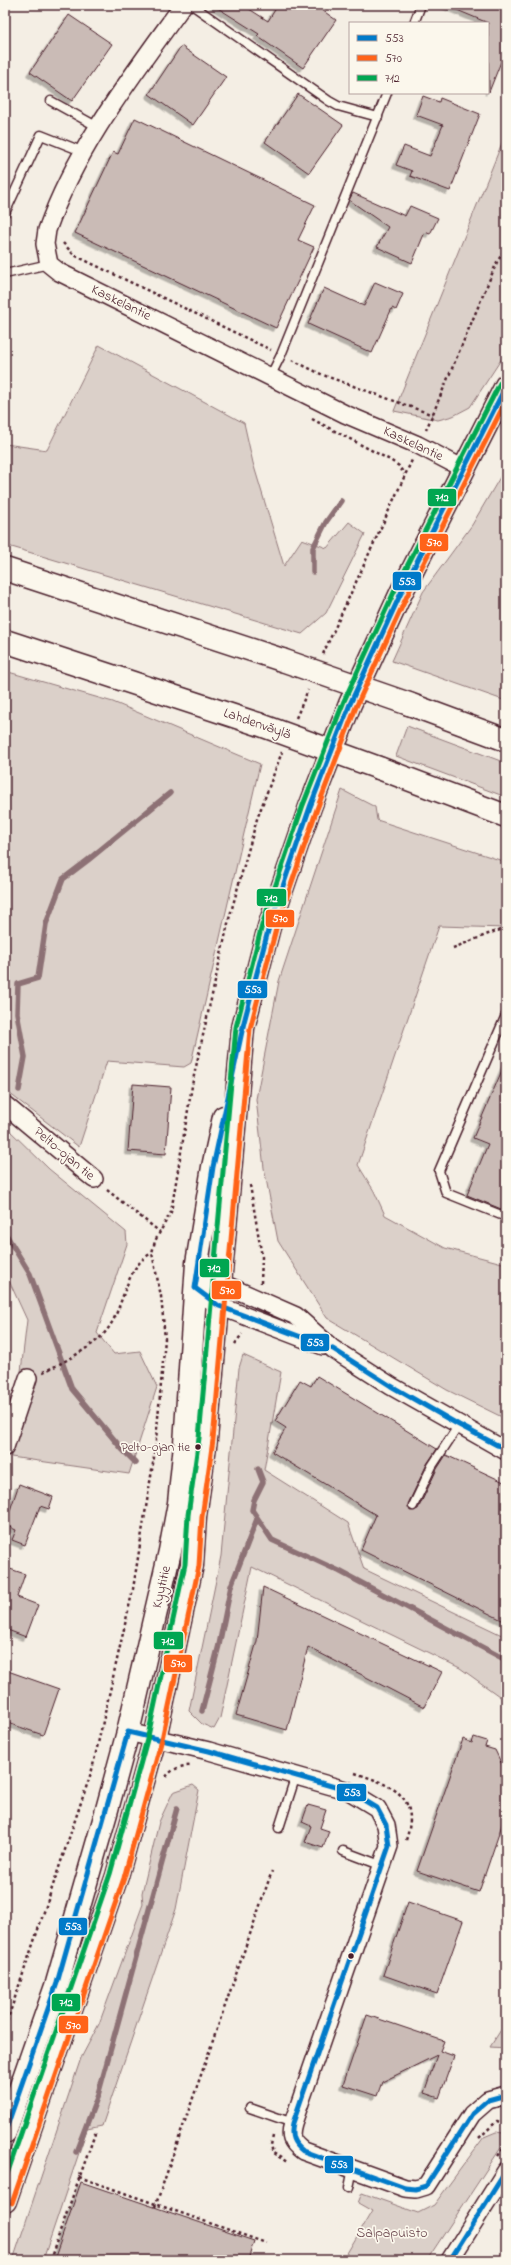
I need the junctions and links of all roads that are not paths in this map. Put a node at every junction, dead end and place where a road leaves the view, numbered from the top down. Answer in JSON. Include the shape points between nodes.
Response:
{"nodes":[{"id":1,"x":184,"y":5,"type":"edge"},
{"id":2,"x":192,"y":5,"type":"edge"},
{"id":3,"x":422,"y":5,"type":"edge"},
{"id":4,"x":414,"y":22,"type":"edge"},
{"id":5,"x":387,"y":94,"type":"edge"},
{"id":6,"x":51,"y":101,"type":"dead end"},
{"id":7,"x":378,"y":117,"type":"junction"},
{"id":8,"x":98,"y":127,"type":"junction"},
{"id":9,"x":84,"y":152,"type":"junction"},
{"id":10,"x":5,"y":213,"type":"edge"},
{"id":11,"x":49,"y":264,"type":"junction"},
{"id":12,"x":5,"y":274,"type":"edge"},
{"id":13,"x":270,"y":377,"type":"junction"},
{"id":14,"x":506,"y":386,"type":"edge"},
{"id":15,"x":464,"y":469,"type":"junction"},
{"id":16,"x":5,"y":569,"type":"edge"},
{"id":17,"x":5,"y":641,"type":"edge"},
{"id":18,"x":506,"y":740,"type":"edge"},
{"id":19,"x":506,"y":816,"type":"edge"},
{"id":20,"x":506,"y":1015,"type":"edge"},
{"id":21,"x":244,"y":1028,"type":"junction"},
{"id":22,"x":5,"y":1105,"type":"edge"},
{"id":23,"x":94,"y":1179,"type":"road end"},
{"id":24,"x":506,"y":1217,"type":"edge"},
{"id":25,"x":221,"y":1283,"type":"junction"},
{"id":26,"x":194,"y":1288,"type":"junction"},
{"id":27,"x":219,"y":1306,"type":"junction"},
{"id":28,"x":333,"y":1349,"type":"junction"},
{"id":29,"x":28,"y":1378,"type":"dead end"},
{"id":30,"x":459,"y":1425,"type":"junction"},
{"id":31,"x":5,"y":1446,"type":"edge"},
{"id":32,"x":503,"y":1447,"type":"edge"},
{"id":33,"x":413,"y":1506,"type":"dead end"},
{"id":34,"x":128,"y":1732,"type":"junction"},
{"id":35,"x":155,"y":1738,"type":"junction"},
{"id":36,"x":296,"y":1774,"type":"junction"},
{"id":37,"x":279,"y":1828,"type":"dead end"},
{"id":38,"x":343,"y":1851,"type":"dead end"},
{"id":39,"x":383,"y":1866,"type":"junction"},
{"id":40,"x":506,"y":2095,"type":"edge"},
{"id":41,"x":250,"y":2108,"type":"dead end"},
{"id":42,"x":286,"y":2120,"type":"junction"},
{"id":43,"x":5,"y":2132,"type":"edge"},
{"id":44,"x":353,"y":2168,"type":"junction"},
{"id":45,"x":506,"y":2171,"type":"edge"},
{"id":46,"x":349,"y":2188,"type":"dead end"},
{"id":47,"x":5,"y":2201,"type":"edge"},
{"id":48,"x":450,"y":2260,"type":"edge"}],
"edges":[{"from":1,"to":8,"type":"street"},
{"from":2,"to":7,"type":"lane","via":[[338,106]]},
{"from":3,"to":4,"type":"lane"},
{"from":5,"to":7,"type":"lane"},
{"from":6,"to":8,"type":"lane"},
{"from":7,"to":13,"type":"lane"},
{"from":8,"to":9,"type":"street"},
{"from":9,"to":10,"type":"lane","via":[[41,135]]},
{"from":9,"to":11,"type":"street","via":[[47,230],[45,244]]},
{"from":11,"to":12,"type":"lane"},
{"from":11,"to":13,"type":"street","name":"Kaskelantie","via":[[59,272]]},
{"from":13,"to":15,"type":"street","name":"Kaskelantie"},
{"from":14,"to":15,"type":"main road","name":"Kyytitie"},
{"from":15,"to":21,"type":"main road","name":"Kyytitie","via":[[401,593],[344,718],[310,806],[269,927]]},
{"from":16,"to":18,"type":"main road","bridge":true,"via":[[282,660]]},
{"from":17,"to":19,"type":"main road","name":"Lahdenväylä","bridge":true,"via":[[258,724]]},
{"from":20,"to":24,"type":"lane","via":[[439,1171],[446,1193]]},
{"from":21,"to":25,"type":"main road","name":"Kyytitie"},
{"from":21,"to":26,"type":"main road","name":"Kyytitie","via":[[213,1167]]},
{"from":22,"to":23,"type":"street","name":"Pelto-ojan tie"},
{"from":25,"to":26,"type":"street"},
{"from":25,"to":27,"type":"main road","name":"Kyytitie"},
{"from":25,"to":28,"type":"street","via":[[296,1316]]},
{"from":26,"to":27,"type":"street"},
{"from":26,"to":34,"type":"main road","name":"Kyytitie","via":[[193,1343],[179,1503]]},
{"from":27,"to":28,"type":"street"},
{"from":27,"to":35,"type":"main road","name":"Kyytitie","via":[[206,1439],[195,1516],[192,1565]]},
{"from":28,"to":30,"type":"street"},
{"from":29,"to":31,"type":"street"},
{"from":30,"to":32,"type":"street"},
{"from":30,"to":33,"type":"lane","via":[[432,1466]]},
{"from":34,"to":35,"type":"street"},
{"from":34,"to":43,"type":"main road","name":"Kyytitie","via":[[56,1983]]},
{"from":35,"to":36,"type":"street"},
{"from":35,"to":47,"type":"main road","name":"Kyytitie","via":[[118,1876]]},
{"from":36,"to":37,"type":"lane"},
{"from":36,"to":39,"type":"street","via":[[349,1791],[377,1808],[386,1825],[388,1836],[389,1846]]},
{"from":38,"to":39,"type":"lane"},
{"from":39,"to":42,"type":"street"},
{"from":40,"to":44,"type":"street","via":[[488,2100],[472,2114],[426,2186],[416,2189],[405,2188]]},
{"from":41,"to":42,"type":"lane"},
{"from":42,"to":44,"type":"street","via":[[292,2143],[303,2151]]},
{"from":44,"to":46,"type":"lane"},
{"from":45,"to":48,"type":"street"}]}
